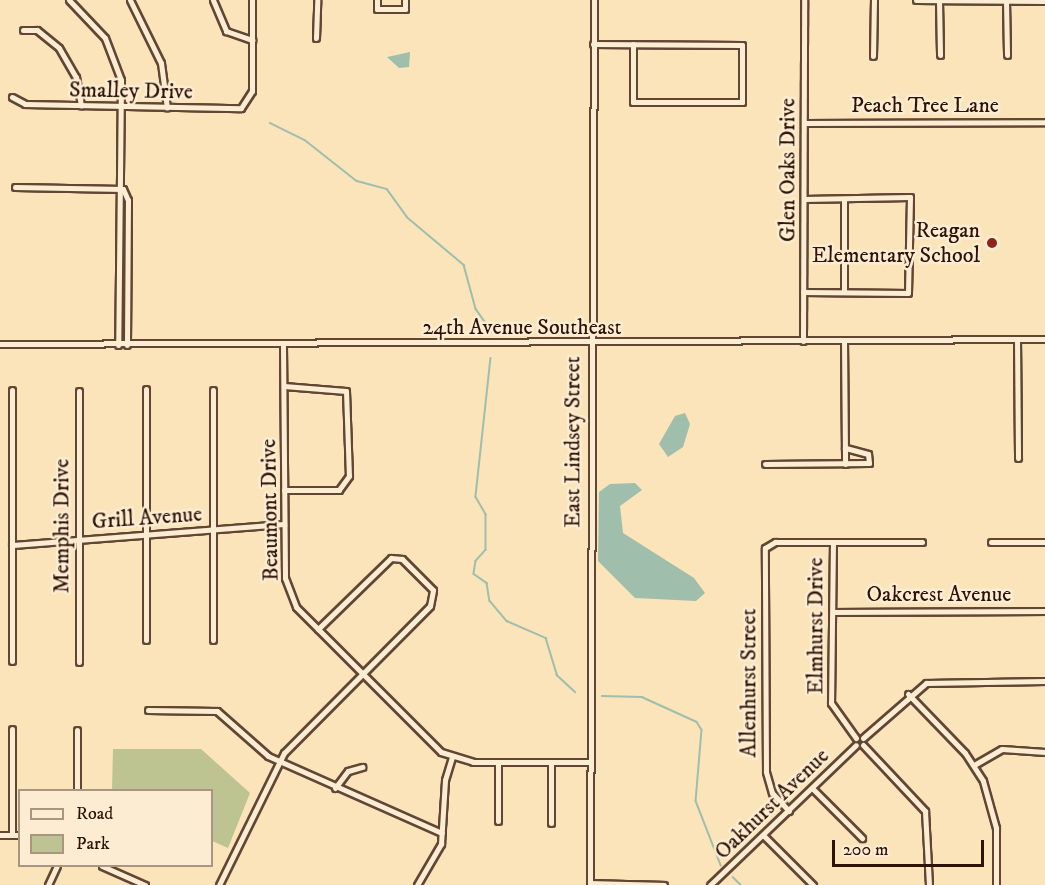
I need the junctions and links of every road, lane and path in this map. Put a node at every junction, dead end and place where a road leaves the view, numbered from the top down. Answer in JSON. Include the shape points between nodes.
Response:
{"nodes":[{"id":1,"x":69,"y":0,"type":"edge"},
{"id":2,"x":130,"y":0,"type":"edge"},
{"id":3,"x":213,"y":0,"type":"edge"},
{"id":4,"x":252,"y":0,"type":"edge"},
{"id":5,"x":316,"y":0,"type":"edge"},
{"id":6,"x":377,"y":0,"type":"edge"},
{"id":7,"x":405,"y":0,"type":"edge"},
{"id":8,"x":594,"y":0,"type":"edge"},
{"id":9,"x":804,"y":0,"type":"edge"},
{"id":10,"x":874,"y":0,"type":"edge"},
{"id":11,"x":916,"y":0,"type":"edge"},
{"id":12,"x":1044,"y":0,"type":"edge"},
{"id":13,"x":939,"y":1,"type":"edge"},
{"id":14,"x":977,"y":1,"type":"edge"},
{"id":15,"x":1006,"y":1,"type":"edge"},
{"id":16,"x":23,"y":30,"type":"dead end"},
{"id":17,"x":316,"y":38,"type":"dead end"},
{"id":18,"x":252,"y":40,"type":"junction"},
{"id":19,"x":593,"y":44,"type":"junction"},
{"id":20,"x":633,"y":44,"type":"junction"},
{"id":21,"x":940,"y":55,"type":"dead end"},
{"id":22,"x":1007,"y":55,"type":"dead end"},
{"id":23,"x":873,"y":56,"type":"dead end"},
{"id":24,"x":12,"y":98,"type":"dead end"},
{"id":25,"x":81,"y":106,"type":"junction"},
{"id":26,"x":123,"y":107,"type":"junction"},
{"id":27,"x":167,"y":108,"type":"junction"},
{"id":28,"x":1045,"y":122,"type":"edge"},
{"id":29,"x":805,"y":123,"type":"junction"},
{"id":30,"x":15,"y":187,"type":"dead end"},
{"id":31,"x":123,"y":189,"type":"junction"},
{"id":32,"x":804,"y":199,"type":"junction"},
{"id":33,"x":844,"y":200,"type":"junction"},
{"id":34,"x":844,"y":291,"type":"junction"},
{"id":35,"x":803,"y":292,"type":"junction"},
{"id":36,"x":1017,"y":339,"type":"junction"},
{"id":37,"x":1045,"y":339,"type":"edge"},
{"id":38,"x":844,"y":340,"type":"junction"},
{"id":39,"x":803,"y":341,"type":"junction"},
{"id":40,"x":0,"y":344,"type":"edge"},
{"id":41,"x":590,"y":344,"type":"junction"},
{"id":42,"x":118,"y":345,"type":"junction"},
{"id":43,"x":127,"y":345,"type":"junction"},
{"id":44,"x":283,"y":346,"type":"junction"},
{"id":45,"x":284,"y":386,"type":"junction"},
{"id":46,"x":146,"y":389,"type":"dead end"},
{"id":47,"x":12,"y":390,"type":"dead end"},
{"id":48,"x":213,"y":390,"type":"dead end"},
{"id":49,"x":79,"y":391,"type":"dead end"},
{"id":50,"x":845,"y":448,"type":"junction"},
{"id":51,"x":1018,"y":458,"type":"dead end"},
{"id":52,"x":765,"y":464,"type":"dead end"},
{"id":53,"x":845,"y":464,"type":"junction"},
{"id":54,"x":285,"y":490,"type":"junction"},
{"id":55,"x":284,"y":525,"type":"junction"},
{"id":56,"x":213,"y":530,"type":"junction"},
{"id":57,"x":146,"y":534,"type":"junction"},
{"id":58,"x":79,"y":540,"type":"junction"},
{"id":59,"x":833,"y":542,"type":"junction"},
{"id":60,"x":922,"y":542,"type":"dead end"},
{"id":61,"x":991,"y":542,"type":"dead end"},
{"id":62,"x":1045,"y":542,"type":"edge"},
{"id":63,"x":12,"y":545,"type":"junction"},
{"id":64,"x":1045,"y":611,"type":"edge"},
{"id":65,"x":833,"y":612,"type":"junction"},
{"id":66,"x":318,"y":629,"type":"junction"},
{"id":67,"x":146,"y":640,"type":"dead end"},
{"id":68,"x":213,"y":640,"type":"dead end"},
{"id":69,"x":12,"y":661,"type":"dead end"},
{"id":70,"x":79,"y":662,"type":"dead end"},
{"id":71,"x":362,"y":674,"type":"junction"},
{"id":72,"x":1045,"y":681,"type":"edge"},
{"id":73,"x":908,"y":694,"type":"junction"},
{"id":74,"x":148,"y":710,"type":"dead end"},
{"id":75,"x":12,"y":729,"type":"dead end"},
{"id":76,"x":77,"y":730,"type":"dead end"},
{"id":77,"x":860,"y":738,"type":"junction"},
{"id":78,"x":856,"y":745,"type":"junction"},
{"id":79,"x":863,"y":745,"type":"junction"},
{"id":80,"x":1045,"y":752,"type":"edge"},
{"id":81,"x":452,"y":757,"type":"junction"},
{"id":82,"x":278,"y":761,"type":"junction"},
{"id":83,"x":498,"y":762,"type":"junction"},
{"id":84,"x":551,"y":762,"type":"junction"},
{"id":85,"x":590,"y":762,"type":"junction"},
{"id":86,"x":974,"y":765,"type":"junction"},
{"id":87,"x":362,"y":766,"type":"dead end"},
{"id":88,"x":335,"y":788,"type":"junction"},
{"id":89,"x":812,"y":788,"type":"junction"},
{"id":90,"x":77,"y":789,"type":"edge"},
{"id":91,"x":789,"y":811,"type":"junction"},
{"id":92,"x":498,"y":821,"type":"dead end"},
{"id":93,"x":552,"y":823,"type":"dead end"},
{"id":94,"x":442,"y":833,"type":"junction"},
{"id":95,"x":0,"y":835,"type":"edge"},
{"id":96,"x":12,"y":835,"type":"junction"},
{"id":97,"x":18,"y":835,"type":"edge"},
{"id":98,"x":763,"y":835,"type":"junction"},
{"id":99,"x":862,"y":838,"type":"dead end"},
{"id":100,"x":57,"y":867,"type":"edge"},
{"id":101,"x":104,"y":867,"type":"edge"},
{"id":102,"x":126,"y":876,"type":"junction"},
{"id":103,"x":590,"y":884,"type":"edge"},
{"id":104,"x":48,"y":885,"type":"edge"},
{"id":105,"x":122,"y":885,"type":"edge"},
{"id":106,"x":145,"y":885,"type":"edge"},
{"id":107,"x":219,"y":885,"type":"edge"},
{"id":108,"x":417,"y":885,"type":"edge"},
{"id":109,"x":664,"y":885,"type":"edge"},
{"id":110,"x":710,"y":885,"type":"edge"},
{"id":111,"x":813,"y":885,"type":"edge"},
{"id":112,"x":929,"y":885,"type":"edge"},
{"id":113,"x":996,"y":885,"type":"edge"}],
"edges":[{"from":1,"to":26,"type":"street","via":[[109,46]]},
{"from":2,"to":27,"type":"street","via":[[161,63]]},
{"from":3,"to":18,"type":"street","via":[[226,30]]},
{"from":4,"to":18,"type":"street"},
{"from":5,"to":17,"type":"street"},
{"from":6,"to":7,"type":"street","via":[[377,9],[405,9]]},
{"from":8,"to":19,"type":"street","name":"East Lindsey Street"},
{"from":9,"to":29,"type":"street","name":"Glen Oaks Drive"},
{"from":10,"to":23,"type":"street"},
{"from":11,"to":13,"type":"street"},
{"from":12,"to":15,"type":"street"},
{"from":13,"to":14,"type":"street"},
{"from":13,"to":21,"type":"street"},
{"from":14,"to":15,"type":"street"},
{"from":15,"to":22,"type":"street"},
{"from":16,"to":25,"type":"street","via":[[37,30],[59,48],[76,77]]},
{"from":18,"to":27,"type":"street","name":"Smalley Drive","via":[[249,102],[235,109]]},
{"from":19,"to":20,"type":"street"},
{"from":19,"to":41,"type":"street","name":"East Lindsey Street"},
{"from":20,"to":20,"type":"street","via":[[742,45],[742,102],[633,102]]},
{"from":24,"to":25,"type":"street","name":"Smalley Drive","via":[[25,104]]},
{"from":25,"to":26,"type":"street","name":"Smalley Drive"},
{"from":26,"to":27,"type":"street","name":"Smalley Drive"},
{"from":26,"to":31,"type":"street"},
{"from":28,"to":29,"type":"street","name":"Peach Tree Lane"},
{"from":29,"to":32,"type":"street","name":"Glen Oaks Drive"},
{"from":30,"to":31,"type":"street"},
{"from":31,"to":42,"type":"street"},
{"from":31,"to":43,"type":"street","via":[[128,200]]},
{"from":32,"to":33,"type":"street"},
{"from":32,"to":35,"type":"street","name":"Glen Oaks Drive"},
{"from":33,"to":34,"type":"street"},
{"from":33,"to":34,"type":"street","via":[[910,197],[908,293]]},
{"from":34,"to":35,"type":"street"},
{"from":35,"to":39,"type":"street","name":"Glen Oaks Drive"},
{"from":36,"to":37,"type":"street","name":"24th Avenue Southeast"},
{"from":36,"to":38,"type":"street","name":"24th Avenue Southeast"},
{"from":36,"to":51,"type":"street"},
{"from":38,"to":39,"type":"street","name":"24th Avenue Southeast"},
{"from":38,"to":50,"type":"street"},
{"from":39,"to":41,"type":"street","name":"24th Avenue Southeast"},
{"from":40,"to":42,"type":"street","name":"24th Avenue Southeast"},
{"from":41,"to":44,"type":"street","name":"24th Avenue Southeast"},
{"from":41,"to":85,"type":"street","name":"East Lindsey Street"},
{"from":42,"to":43,"type":"street","name":"24th Avenue Southeast"},
{"from":43,"to":44,"type":"street","name":"24th Avenue Southeast"},
{"from":44,"to":45,"type":"street","name":"Beaumont Drive"},
{"from":45,"to":54,"type":"street","name":"Beaumont Drive"},
{"from":45,"to":54,"type":"street","via":[[344,389],[348,480],[342,489]]},
{"from":46,"to":57,"type":"street"},
{"from":47,"to":63,"type":"street"},
{"from":48,"to":56,"type":"street"},
{"from":49,"to":58,"type":"street","name":"Memphis Drive"},
{"from":50,"to":53,"type":"street"},
{"from":50,"to":53,"type":"street","via":[[870,458],[865,465]]},
{"from":52,"to":53,"type":"street"},
{"from":54,"to":55,"type":"street","name":"Beaumont Drive"},
{"from":55,"to":56,"type":"street","name":"Grill Avenue"},
{"from":55,"to":66,"type":"street","name":"Beaumont Drive","via":[[288,592]]},
{"from":56,"to":57,"type":"street","name":"Grill Avenue"},
{"from":56,"to":68,"type":"street"},
{"from":57,"to":58,"type":"street","name":"Grill Avenue"},
{"from":57,"to":67,"type":"street"},
{"from":58,"to":63,"type":"street","name":"Grill Avenue"},
{"from":58,"to":70,"type":"street","name":"Memphis Drive"},
{"from":59,"to":60,"type":"street"},
{"from":59,"to":65,"type":"street","name":"Elmhurst Drive"},
{"from":59,"to":91,"type":"street","name":"Allenhurst Street","via":[[770,542],[765,548],[766,772],[772,793]]},
{"from":61,"to":62,"type":"street"},
{"from":63,"to":69,"type":"street"},
{"from":64,"to":65,"type":"street","name":"Oakcrest Avenue"},
{"from":65,"to":77,"type":"street","name":"Elmhurst Drive","via":[[831,703]]},
{"from":66,"to":71,"type":"street","name":"Beaumont Drive"},
{"from":66,"to":71,"type":"street","via":[[391,558],[402,559],[433,590],[433,602]]},
{"from":71,"to":81,"type":"street","name":"Beaumont Drive"},
{"from":71,"to":82,"type":"street"},
{"from":72,"to":73,"type":"street","via":[[933,681]]},
{"from":73,"to":77,"type":"street"},
{"from":73,"to":86,"type":"street"},
{"from":74,"to":82,"type":"street","via":[[217,711]]},
{"from":75,"to":96,"type":"street"},
{"from":76,"to":90,"type":"street"},
{"from":77,"to":78,"type":"street"},
{"from":77,"to":79,"type":"street"},
{"from":78,"to":79,"type":"street"},
{"from":78,"to":89,"type":"street","name":"Oakhurst Avenue"},
{"from":79,"to":112,"type":"street","via":[[925,811]]},
{"from":80,"to":86,"type":"street","via":[[1002,749]]},
{"from":81,"to":83,"type":"street"},
{"from":81,"to":94,"type":"street","via":[[445,780]]},
{"from":82,"to":88,"type":"street"},
{"from":82,"to":107,"type":"street"},
{"from":83,"to":84,"type":"street"},
{"from":83,"to":92,"type":"street"},
{"from":84,"to":85,"type":"street"},
{"from":84,"to":93,"type":"street"},
{"from":85,"to":103,"type":"street","name":"East Lindsey Street"},
{"from":86,"to":113,"type":"street","via":[[995,818]]},
{"from":87,"to":88,"type":"street","via":[[348,771]]},
{"from":88,"to":94,"type":"street"},
{"from":89,"to":91,"type":"street","name":"Oakhurst Avenue"},
{"from":89,"to":99,"type":"street"},
{"from":91,"to":98,"type":"street","name":"Oakhurst Avenue"},
{"from":94,"to":108,"type":"street","via":[[439,849]]},
{"from":95,"to":96,"type":"street"},
{"from":96,"to":97,"type":"street"},
{"from":98,"to":110,"type":"street","name":"Oakhurst Avenue"},
{"from":98,"to":111,"type":"street"},
{"from":100,"to":104,"type":"street"},
{"from":101,"to":102,"type":"street"},
{"from":102,"to":105,"type":"street"},
{"from":102,"to":106,"type":"street"},
{"from":103,"to":109,"type":"street"}]}
